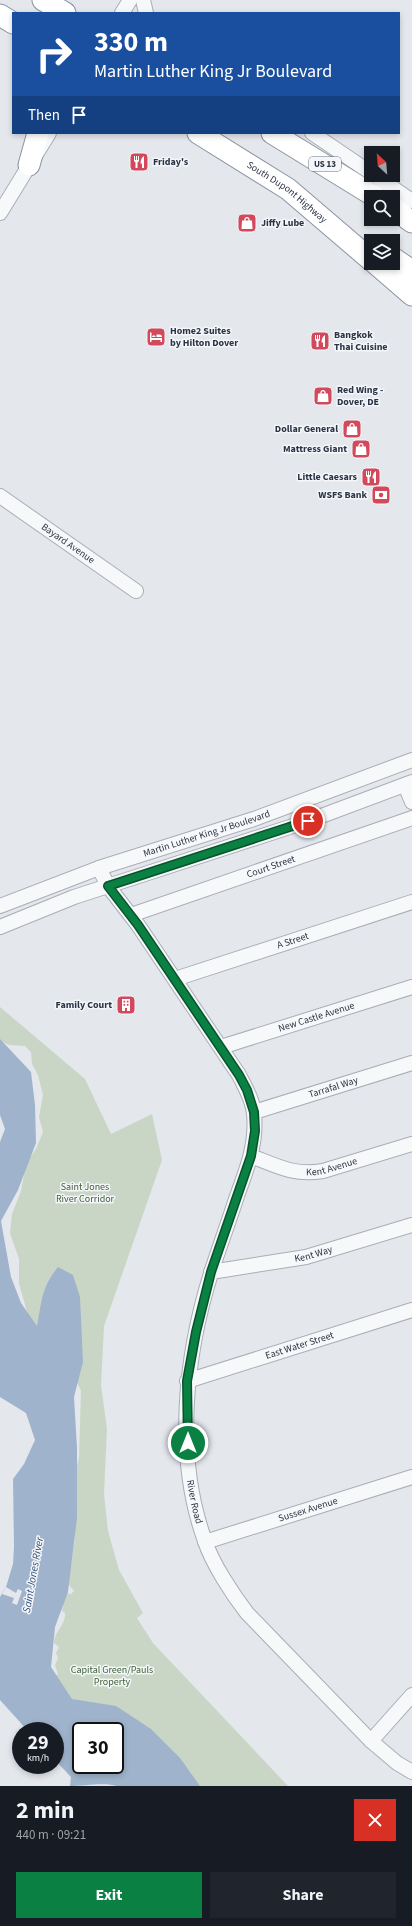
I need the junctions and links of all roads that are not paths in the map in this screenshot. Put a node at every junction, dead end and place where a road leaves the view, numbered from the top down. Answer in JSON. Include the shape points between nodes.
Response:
{"nodes":[{"id":1,"x":43,"y":0,"type":"edge"},
{"id":2,"x":130,"y":0,"type":"edge"},
{"id":3,"x":143,"y":0,"type":"edge"},
{"id":4,"x":63,"y":12,"type":"edge"},
{"id":5,"x":123,"y":12,"type":"edge"},
{"id":6,"x":146,"y":12,"type":"edge"},
{"id":7,"x":0,"y":15,"type":"edge"},
{"id":8,"x":12,"y":22,"type":"edge"},
{"id":9,"x":45,"y":134,"type":"edge"},
{"id":10,"x":200,"y":134,"type":"edge"},
{"id":11,"x":274,"y":134,"type":"edge"},
{"id":12,"x":313,"y":134,"type":"edge"},
{"id":13,"x":29,"y":165,"type":"joint"},
{"id":14,"x":364,"y":168,"type":"edge"},
{"id":15,"x":384,"y":182,"type":"edge"},
{"id":16,"x":288,"y":190,"type":"junction"},
{"id":17,"x":365,"y":190,"type":"edge"},
{"id":18,"x":412,"y":201,"type":"edge"},
{"id":19,"x":0,"y":213,"type":"edge"},
{"id":20,"x":400,"y":213,"type":"edge"},
{"id":21,"x":412,"y":222,"type":"edge"},
{"id":22,"x":364,"y":239,"type":"edge"},
{"id":23,"x":364,"y":254,"type":"edge"},
{"id":24,"x":400,"y":262,"type":"edge"},
{"id":25,"x":383,"y":270,"type":"edge"},
{"id":26,"x":412,"y":270,"type":"edge"},
{"id":27,"x":412,"y":295,"type":"edge"},
{"id":28,"x":0,"y":496,"type":"edge"},
{"id":29,"x":136,"y":591,"type":"dead end"},
{"id":30,"x":412,"y":760,"type":"edge"},
{"id":31,"x":409,"y":784,"type":"edge"},
{"id":32,"x":412,"y":802,"type":"edge"},
{"id":33,"x":412,"y":818,"type":"edge"},
{"id":34,"x":99,"y":868,"type":"junction"},
{"id":35,"x":108,"y":886,"type":"junction"},
{"id":36,"x":412,"y":902,"type":"edge"},
{"id":37,"x":0,"y":906,"type":"edge"},
{"id":38,"x":131,"y":915,"type":"junction"},
{"id":39,"x":4,"y":925,"type":"edge"},
{"id":40,"x":175,"y":979,"type":"junction"},
{"id":41,"x":412,"y":987,"type":"edge"},
{"id":42,"x":221,"y":1047,"type":"junction"},
{"id":43,"x":412,"y":1063,"type":"edge"},
{"id":44,"x":254,"y":1112,"type":"junction"},
{"id":45,"x":412,"y":1144,"type":"edge"},
{"id":46,"x":251,"y":1156,"type":"junction"},
{"id":47,"x":412,"y":1226,"type":"edge"},
{"id":48,"x":211,"y":1272,"type":"junction"},
{"id":49,"x":412,"y":1310,"type":"edge"},
{"id":50,"x":187,"y":1381,"type":"junction"},
{"id":51,"x":412,"y":1477,"type":"edge"},
{"id":52,"x":205,"y":1542,"type":"junction"},
{"id":53,"x":412,"y":1695,"type":"edge"},
{"id":54,"x":371,"y":1741,"type":"junction"},
{"id":55,"x":412,"y":1772,"type":"edge"}],
"edges":[{"from":1,"to":4,"type":"highway"},
{"from":2,"to":5,"type":"street"},
{"from":3,"to":6,"type":"street"},
{"from":7,"to":8,"type":"highway"},
{"from":9,"to":13,"type":"highway"},
{"from":10,"to":16,"type":"highway","name":"South Dupont Highway"},
{"from":11,"to":17,"type":"highway","number":"US 13"},
{"from":12,"to":14,"type":"street"},
{"from":13,"to":19,"type":"street"},
{"from":15,"to":18,"type":"street"},
{"from":16,"to":22,"type":"highway"},
{"from":16,"to":23,"type":"highway","name":"South Dupont Highway"},
{"from":20,"to":21,"type":"highway"},
{"from":24,"to":26,"type":"highway"},
{"from":25,"to":27,"type":"highway"},
{"from":28,"to":29,"type":"street","name":"Bayard Avenue"},
{"from":30,"to":34,"type":"street","name":"Martin Luther King Jr Boulevard","via":[[254,819]]},
{"from":31,"to":32,"type":"street"},
{"from":31,"to":35,"type":"street","name":"Martin Luther King Jr Boulevard","via":[[308,821]]},
{"from":33,"to":38,"type":"street","name":"Court Street"},
{"from":34,"to":35,"type":"street","name":"River Road"},
{"from":34,"to":37,"type":"street","name":"Martin Luther King Jr Boulevard"},
{"from":35,"to":38,"type":"street","name":"River Road"},
{"from":35,"to":39,"type":"street","name":"Martin Luther King Jr Boulevard"},
{"from":36,"to":40,"type":"street","name":"A Street"},
{"from":37,"to":39,"type":"street"},
{"from":38,"to":40,"type":"street","name":"River Road"},
{"from":40,"to":42,"type":"street","name":"River Road"},
{"from":41,"to":42,"type":"street","name":"New Castle Avenue"},
{"from":42,"to":44,"type":"street","name":"River Road","via":[[247,1090]]},
{"from":43,"to":44,"type":"street","name":"Tarrafal Way"},
{"from":44,"to":46,"type":"street","name":"River Road","via":[[255,1131]]},
{"from":45,"to":46,"type":"street","name":"Kent Avenue","via":[[309,1174],[295,1173]]},
{"from":46,"to":48,"type":"street","name":"River Road"},
{"from":47,"to":48,"type":"street","name":"Kent Way","via":[[306,1257]]},
{"from":48,"to":50,"type":"street","name":"River Road"},
{"from":49,"to":50,"type":"street","name":"East Water Street"},
{"from":50,"to":52,"type":"street","name":"River Road","via":[[189,1477],[195,1510]]},
{"from":51,"to":52,"type":"street","name":"Sussex Avenue"},
{"from":52,"to":54,"type":"street","name":"River Road","via":[[234,1596],[247,1613]]},
{"from":53,"to":54,"type":"street"},
{"from":54,"to":55,"type":"street","name":"River Road"}]}
